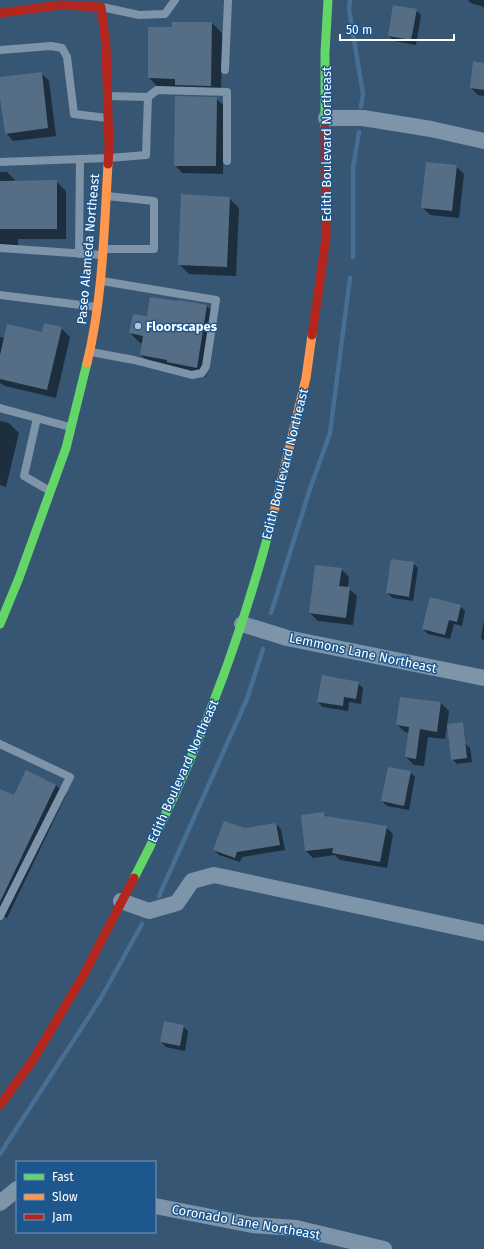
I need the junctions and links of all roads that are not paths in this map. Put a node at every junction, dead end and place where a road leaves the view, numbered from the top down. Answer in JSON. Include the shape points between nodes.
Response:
{"nodes":[{"id":1,"x":175,"y":0,"type":"edge"},
{"id":2,"x":228,"y":0,"type":"edge"},
{"id":3,"x":328,"y":0,"type":"edge"},
{"id":4,"x":101,"y":2,"type":"edge"},
{"id":5,"x":28,"y":5,"type":"edge"},
{"id":6,"x":0,"y":14,"type":"edge"},
{"id":7,"x":0,"y":50,"type":"edge"},
{"id":8,"x":226,"y":70,"type":"dead end"},
{"id":9,"x":107,"y":96,"type":"junction"},
{"id":10,"x":148,"y":97,"type":"junction"},
{"id":11,"x":108,"y":118,"type":"junction"},
{"id":12,"x":326,"y":118,"type":"junction"},
{"id":13,"x":484,"y":141,"type":"edge"},
{"id":14,"x":109,"y":158,"type":"junction"},
{"id":15,"x":80,"y":159,"type":"junction"},
{"id":16,"x":227,"y":161,"type":"dead end"},
{"id":17,"x":0,"y":162,"type":"edge"},
{"id":18,"x":106,"y":196,"type":"junction"},
{"id":19,"x":0,"y":248,"type":"edge"},
{"id":20,"x":103,"y":252,"type":"junction"},
{"id":21,"x":79,"y":254,"type":"junction"},
{"id":22,"x":101,"y":281,"type":"junction"},
{"id":23,"x":0,"y":295,"type":"edge"},
{"id":24,"x":98,"y":307,"type":"junction"},
{"id":25,"x":90,"y":352,"type":"junction"},
{"id":26,"x":0,"y":408,"type":"edge"},
{"id":27,"x":37,"y":418,"type":"junction"},
{"id":28,"x":71,"y":427,"type":"junction"},
{"id":29,"x":50,"y":491,"type":"junction"},
{"id":30,"x":2,"y":612,"type":"edge"},
{"id":31,"x":0,"y":624,"type":"edge"},
{"id":32,"x":242,"y":624,"type":"junction"},
{"id":33,"x":484,"y":678,"type":"edge"},
{"id":34,"x":0,"y":744,"type":"edge"},
{"id":35,"x":121,"y":900,"type":"junction"},
{"id":36,"x":0,"y":916,"type":"edge"},
{"id":37,"x":484,"y":933,"type":"edge"},
{"id":38,"x":0,"y":1105,"type":"edge"},
{"id":39,"x":16,"y":1190,"type":"edge"},
{"id":40,"x":0,"y":1203,"type":"edge"},
{"id":41,"x":156,"y":1206,"type":"edge"},
{"id":42,"x":384,"y":1249,"type":"edge"}],
"edges":[{"from":1,"to":4,"type":"lane","via":[[165,14],[139,15]]},
{"from":2,"to":8,"type":"lane"},
{"from":3,"to":12,"type":"street","name":"Edith Boulevard Northeast","via":[[325,52]]},
{"from":4,"to":5,"type":"street"},
{"from":4,"to":9,"type":"street","name":"Paseo Alameda Northeast","via":[[106,46]]},
{"from":5,"to":6,"type":"street"},
{"from":7,"to":11,"type":"lane","via":[[51,46],[62,48],[67,57],[74,114]]},
{"from":9,"to":10,"type":"lane"},
{"from":9,"to":11,"type":"street","name":"Paseo Alameda Northeast"},
{"from":10,"to":14,"type":"lane","via":[[146,155]]},
{"from":10,"to":16,"type":"lane","via":[[157,90],[227,92]]},
{"from":11,"to":14,"type":"street","name":"Paseo Alameda Northeast"},
{"from":12,"to":13,"type":"street","via":[[363,118]]},
{"from":12,"to":32,"type":"street","name":"Edith Boulevard Northeast","via":[[326,238],[306,378],[272,518]]},
{"from":14,"to":15,"type":"lane"},
{"from":14,"to":18,"type":"street","name":"Paseo Alameda Northeast"},
{"from":15,"to":17,"type":"lane"},
{"from":15,"to":21,"type":"lane"},
{"from":18,"to":20,"type":"street","name":"Paseo Alameda Northeast"},
{"from":18,"to":20,"type":"lane","via":[[154,201],[154,249]]},
{"from":19,"to":21,"type":"lane"},
{"from":20,"to":21,"type":"lane"},
{"from":20,"to":22,"type":"street","name":"Paseo Alameda Northeast"},
{"from":22,"to":24,"type":"street","name":"Paseo Alameda Northeast"},
{"from":22,"to":25,"type":"lane","via":[[216,300],[206,366],[202,373],[192,375]]},
{"from":23,"to":24,"type":"lane"},
{"from":24,"to":25,"type":"street","name":"Paseo Alameda Northeast"},
{"from":25,"to":28,"type":"street","name":"Paseo Alameda Northeast"},
{"from":26,"to":27,"type":"lane"},
{"from":27,"to":28,"type":"lane"},
{"from":27,"to":29,"type":"lane","via":[[24,476]]},
{"from":28,"to":29,"type":"street","name":"Paseo Alameda Northeast"},
{"from":29,"to":30,"type":"street","name":"Paseo Alameda Northeast"},
{"from":30,"to":31,"type":"street","name":"Paseo Alameda Northeast"},
{"from":32,"to":33,"type":"street","name":"Lemmons Lane Northeast","via":[[287,638]]},
{"from":32,"to":35,"type":"street","name":"Edith Boulevard Northeast","via":[[215,700],[181,780],[147,853]]},
{"from":34,"to":36,"type":"lane","via":[[70,777]]},
{"from":35,"to":37,"type":"street","via":[[149,911],[178,903],[192,881],[214,875]]},
{"from":35,"to":38,"type":"street","name":"Edith Boulevard Northeast","via":[[80,982],[33,1060]]},
{"from":39,"to":40,"type":"street"},
{"from":41,"to":42,"type":"street","name":"Coronado Lane Northeast","via":[[252,1225],[296,1228]]}]}
